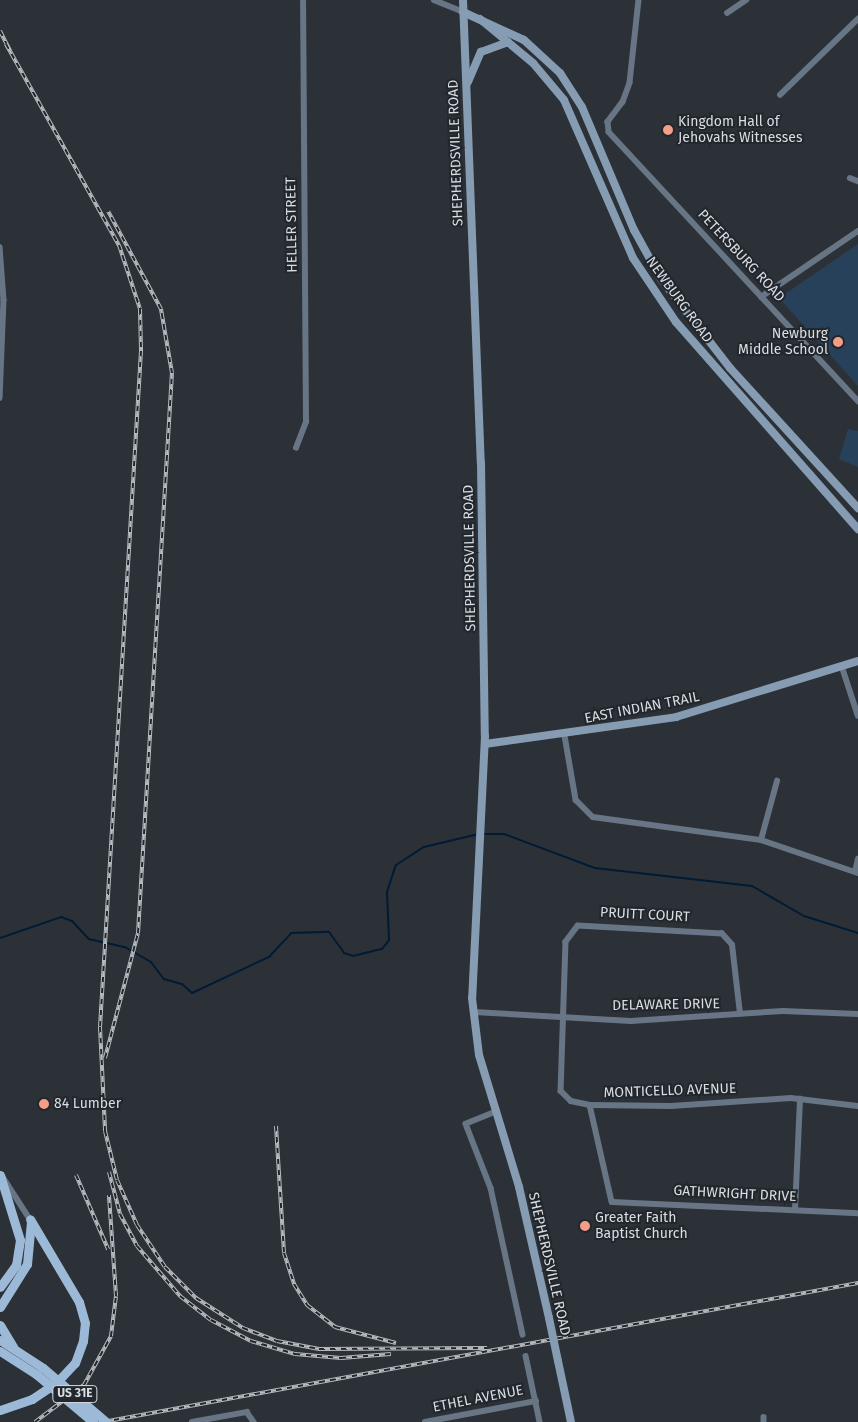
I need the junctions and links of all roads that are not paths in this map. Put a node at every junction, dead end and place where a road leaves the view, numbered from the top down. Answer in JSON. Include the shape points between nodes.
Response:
{"nodes":[{"id":1,"x":303,"y":0,"type":"edge"},
{"id":2,"x":434,"y":0,"type":"edge"},
{"id":3,"x":463,"y":0,"type":"edge"},
{"id":4,"x":639,"y":0,"type":"edge"},
{"id":5,"x":746,"y":0,"type":"edge"},
{"id":6,"x":463,"y":12,"type":"junction"},
{"id":7,"x":728,"y":13,"type":"dead end"},
{"id":8,"x":858,"y":18,"type":"edge"},
{"id":9,"x":480,"y":19,"type":"junction"},
{"id":10,"x":508,"y":42,"type":"junction"},
{"id":11,"x":465,"y":91,"type":"junction"},
{"id":12,"x":780,"y":95,"type":"dead end"},
{"id":13,"x":850,"y":178,"type":"dead end"},
{"id":14,"x":858,"y":180,"type":"edge"},
{"id":15,"x":858,"y":232,"type":"edge"},
{"id":16,"x":0,"y":246,"type":"edge"},
{"id":17,"x":761,"y":297,"type":"junction"},
{"id":18,"x":1,"y":351,"type":"edge"},
{"id":19,"x":0,"y":398,"type":"edge"},
{"id":20,"x":858,"y":401,"type":"edge"},
{"id":21,"x":296,"y":448,"type":"dead end"},
{"id":22,"x":858,"y":508,"type":"edge"},
{"id":23,"x":858,"y":529,"type":"edge"},
{"id":24,"x":858,"y":661,"type":"edge"},
{"id":25,"x":842,"y":666,"type":"junction"},
{"id":26,"x":858,"y":715,"type":"edge"},
{"id":27,"x":565,"y":736,"type":"junction"},
{"id":28,"x":485,"y":744,"type":"junction"},
{"id":29,"x":777,"y":781,"type":"dead end"},
{"id":30,"x":761,"y":840,"type":"junction"},
{"id":31,"x":858,"y":859,"type":"edge"},
{"id":32,"x":856,"y":873,"type":"edge"},
{"id":33,"x":474,"y":1012,"type":"junction"},
{"id":34,"x":740,"y":1014,"type":"junction"},
{"id":35,"x":858,"y":1014,"type":"edge"},
{"id":36,"x":562,"y":1017,"type":"junction"},
{"id":37,"x":800,"y":1099,"type":"junction"},
{"id":38,"x":590,"y":1105,"type":"junction"},
{"id":39,"x":858,"y":1106,"type":"edge"},
{"id":40,"x":496,"y":1112,"type":"junction"},
{"id":41,"x":0,"y":1174,"type":"edge"},
{"id":42,"x":795,"y":1210,"type":"junction"},
{"id":43,"x":858,"y":1213,"type":"edge"},
{"id":44,"x":30,"y":1220,"type":"junction"},
{"id":45,"x":0,"y":1287,"type":"edge"},
{"id":46,"x":0,"y":1306,"type":"edge"},
{"id":47,"x":0,"y":1325,"type":"edge"},
{"id":48,"x":523,"y":1335,"type":"dead end"},
{"id":49,"x":0,"y":1340,"type":"edge"},
{"id":50,"x":15,"y":1349,"type":"junction"},
{"id":51,"x":1,"y":1352,"type":"edge"},
{"id":52,"x":526,"y":1356,"type":"dead end"},
{"id":53,"x":39,"y":1371,"type":"junction"},
{"id":54,"x":536,"y":1401,"type":"junction"},
{"id":55,"x":0,"y":1410,"type":"edge"},
{"id":56,"x":93,"y":1422,"type":"edge"},
{"id":57,"x":106,"y":1422,"type":"edge"},
{"id":58,"x":192,"y":1422,"type":"edge"},
{"id":59,"x":254,"y":1422,"type":"edge"},
{"id":60,"x":425,"y":1422,"type":"edge"},
{"id":61,"x":540,"y":1422,"type":"edge"},
{"id":62,"x":571,"y":1422,"type":"edge"}],
"edges":[{"from":1,"to":21,"type":"street","name":"HELLER STREET","via":[[306,422]]},
{"from":2,"to":6,"type":"street"},
{"from":3,"to":6,"type":"main road","name":"SHEPHERDSVILLE ROAD"},
{"from":4,"to":17,"type":"street","name":"PETERSBURG ROAD","via":[[627,94],[607,126]]},
{"from":5,"to":7,"type":"street"},
{"from":6,"to":9,"type":"main road","name":"NEWBURG ROAD"},
{"from":6,"to":11,"type":"main road","name":"SHEPHERDSVILLE ROAD"},
{"from":8,"to":12,"type":"street"},
{"from":9,"to":10,"type":"main road","name":"NEWBURG ROAD"},
{"from":9,"to":22,"type":"main road","name":"NEWBURG ROAD","via":[[524,40],[560,73],[582,107],[634,230],[661,279],[730,368]]},
{"from":10,"to":11,"type":"main road","via":[[481,52]]},
{"from":10,"to":23,"type":"main road","name":"NEWBURG ROAD","via":[[547,77],[564,100],[633,258],[659,299],[723,380]]},
{"from":11,"to":28,"type":"main road","name":"SHEPHERDSVILLE ROAD","via":[[481,463]]},
{"from":13,"to":14,"type":"street"},
{"from":15,"to":17,"type":"street"},
{"from":16,"to":18,"type":"street"},
{"from":17,"to":20,"type":"street","name":"PETERSBURG ROAD"},
{"from":18,"to":19,"type":"street"},
{"from":24,"to":25,"type":"main road","name":"EAST INDIAN TRAIL"},
{"from":25,"to":26,"type":"street"},
{"from":25,"to":27,"type":"main road","name":"EAST INDIAN TRAIL","via":[[676,717]]},
{"from":27,"to":28,"type":"main road","name":"EAST INDIAN TRAIL"},
{"from":27,"to":30,"type":"street","via":[[576,800],[587,814]]},
{"from":28,"to":33,"type":"main road","name":"SHEPHERDSVILLE ROAD"},
{"from":29,"to":30,"type":"street"},
{"from":30,"to":32,"type":"street"},
{"from":31,"to":32,"type":"street"},
{"from":33,"to":36,"type":"street","name":"DELAWARE DRIVE"},
{"from":33,"to":40,"type":"main road","name":"SHEPHERDSVILLE ROAD","via":[[479,1055]]},
{"from":34,"to":35,"type":"street","name":"DELAWARE DRIVE"},
{"from":34,"to":36,"type":"street","name":"DELAWARE DRIVE","via":[[670,1020]]},
{"from":34,"to":36,"type":"street","name":"PRUITT COURT","via":[[732,945],[722,934],[582,925],[571,931],[566,942]]},
{"from":36,"to":38,"type":"street","name":"MONTICELLO AVENUE","via":[[559,1087],[571,1102]]},
{"from":37,"to":38,"type":"street","name":"MONTICELLO AVENUE"},
{"from":37,"to":39,"type":"street","name":"MONTICELLO AVENUE"},
{"from":37,"to":42,"type":"street"},
{"from":38,"to":42,"type":"street","name":"GATHWRIGHT DRIVE","via":[[612,1202]]},
{"from":40,"to":48,"type":"street","via":[[466,1124],[491,1188]]},
{"from":40,"to":62,"type":"main road","name":"SHEPHERDSVILLE ROAD","bridge":true,"via":[[526,1212]]},
{"from":41,"to":44,"type":"street"},
{"from":41,"to":45,"type":"main road","via":[[20,1240],[16,1265]]},
{"from":42,"to":43,"type":"street","name":"GATHWRIGHT DRIVE"},
{"from":44,"to":46,"type":"main road","via":[[26,1264]]},
{"from":44,"to":55,"type":"main road","via":[[79,1302],[84,1318],[83,1341],[72,1368],[57,1382],[32,1399]]},
{"from":47,"to":50,"type":"main road"},
{"from":49,"to":50,"type":"main road","number":"US 31E"},
{"from":50,"to":53,"type":"main road","number":"US 31E"},
{"from":51,"to":53,"type":"main road","number":"US 31E"},
{"from":52,"to":54,"type":"street"},
{"from":53,"to":56,"type":"main road","number":"US 31E","bridge":true},
{"from":53,"to":57,"type":"main road","number":"US 31E","bridge":true},
{"from":54,"to":60,"type":"street","name":"ETHEL AVENUE"},
{"from":54,"to":61,"type":"street"},
{"from":58,"to":59,"type":"street","via":[[247,1412]]}]}
